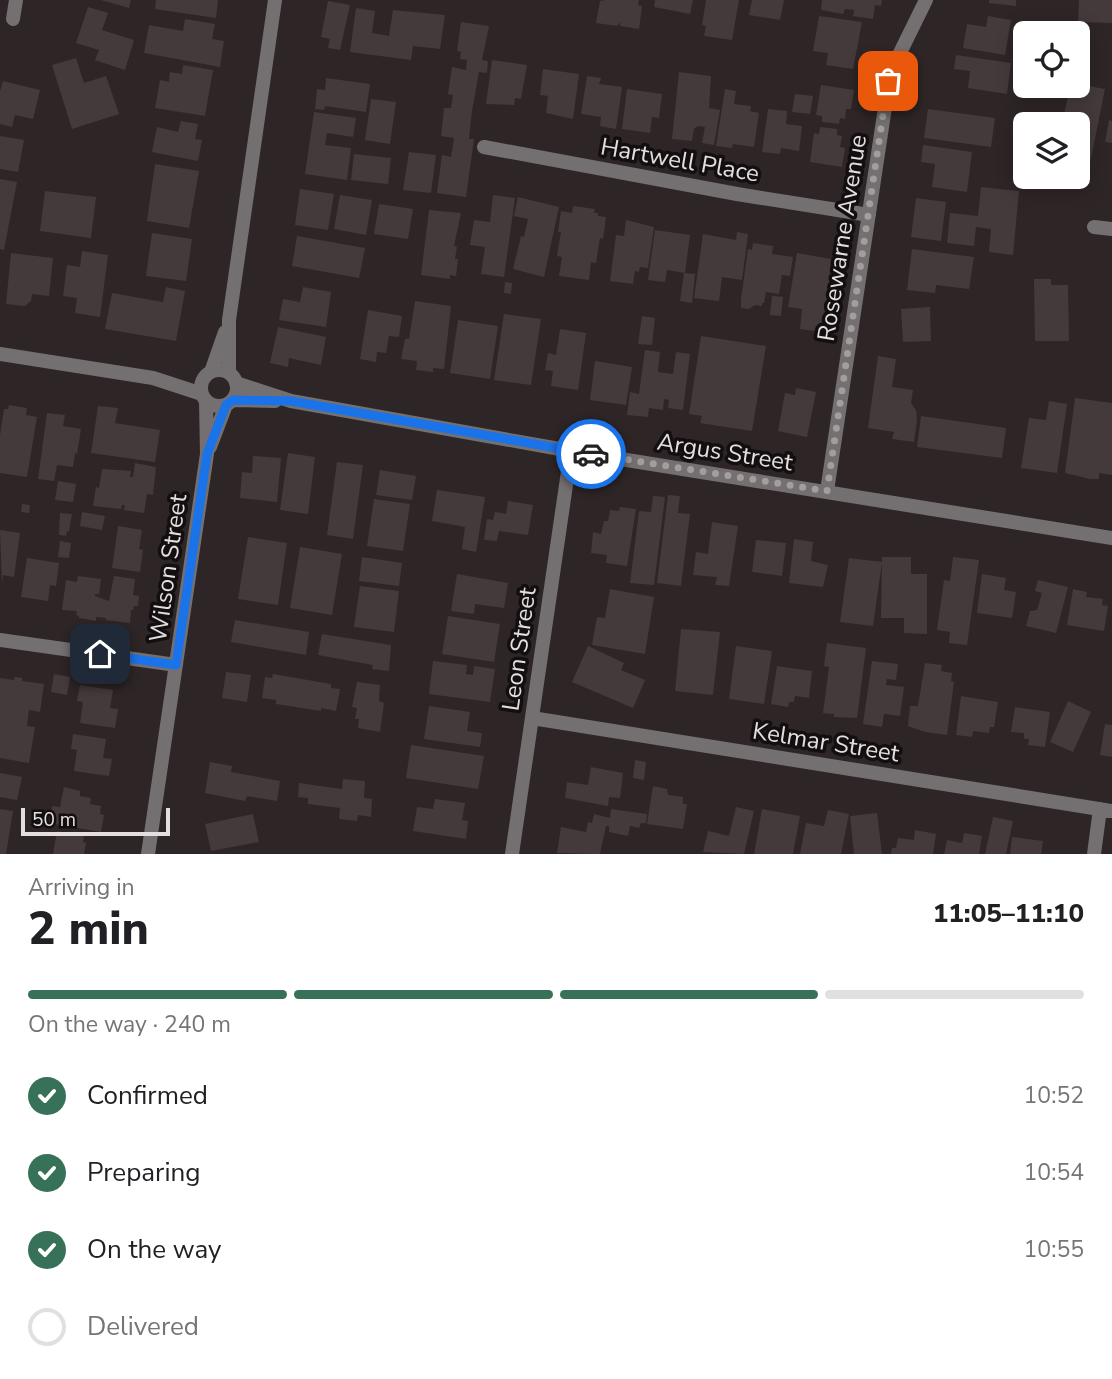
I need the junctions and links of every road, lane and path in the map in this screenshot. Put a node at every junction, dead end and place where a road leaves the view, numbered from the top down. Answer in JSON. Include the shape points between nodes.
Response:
{"nodes":[{"id":1,"x":16,"y":0,"type":"edge"},
{"id":2,"x":275,"y":0,"type":"edge"},
{"id":3,"x":926,"y":0,"type":"edge"},
{"id":4,"x":13,"y":19,"type":"dead end"},
{"id":5,"x":484,"y":147,"type":"dead end"},
{"id":6,"x":869,"y":215,"type":"junction"},
{"id":7,"x":1094,"y":227,"type":"dead end"},
{"id":8,"x":1112,"y":229,"type":"edge"},
{"id":9,"x":229,"y":320,"type":"junction"},
{"id":10,"x":0,"y":354,"type":"edge"},
{"id":11,"x":208,"y":375,"type":"junction"},
{"id":12,"x":153,"y":378,"type":"junction"},
{"id":13,"x":232,"y":378,"type":"junction"},
{"id":14,"x":204,"y":397,"type":"junction"},
{"id":15,"x":291,"y":401,"type":"junction"},
{"id":16,"x":230,"y":402,"type":"junction"},
{"id":17,"x":570,"y":450,"type":"junction"},
{"id":18,"x":207,"y":454,"type":"junction"},
{"id":19,"x":827,"y":491,"type":"junction"},
{"id":20,"x":1112,"y":538,"type":"edge"},
{"id":21,"x":0,"y":640,"type":"edge"},
{"id":22,"x":176,"y":665,"type":"junction"},
{"id":23,"x":532,"y":718,"type":"junction"},
{"id":24,"x":1106,"y":810,"type":"edge"},
{"id":25,"x":148,"y":854,"type":"edge"},
{"id":26,"x":512,"y":854,"type":"edge"},
{"id":27,"x":1094,"y":854,"type":"edge"}],
"edges":[{"from":1,"to":4,"type":"street"},
{"from":2,"to":9,"type":"street"},
{"from":3,"to":6,"type":"street","name":"Rosewarne Avenue","via":[[888,81]]},
{"from":5,"to":6,"type":"street","name":"Hartwell Place"},
{"from":6,"to":19,"type":"street","name":"Rosewarne Avenue"},
{"from":7,"to":8,"type":"street"},
{"from":9,"to":11,"type":"street"},
{"from":9,"to":13,"type":"street"},
{"from":10,"to":12,"type":"street"},
{"from":11,"to":12,"type":"street"},
{"from":11,"to":13,"type":"street","via":[[217,370]]},
{"from":11,"to":14,"type":"street","via":[[201,388]]},
{"from":12,"to":14,"type":"street"},
{"from":13,"to":15,"type":"street","name":"Argus Street"},
{"from":13,"to":16,"type":"street","via":[[237,389]]},
{"from":14,"to":16,"type":"street","via":[[215,406]]},
{"from":14,"to":18,"type":"street","name":"Wilson Street"},
{"from":15,"to":16,"type":"street","name":"Argus Street"},
{"from":15,"to":17,"type":"street","name":"Argus Street"},
{"from":16,"to":18,"type":"street","name":"Wilson Street"},
{"from":17,"to":19,"type":"street","name":"Argus Street"},
{"from":17,"to":23,"type":"street","name":"Leon Street"},
{"from":18,"to":22,"type":"street","name":"Wilson Street"},
{"from":19,"to":20,"type":"street","name":"Argus Street"},
{"from":21,"to":22,"type":"street"},
{"from":22,"to":25,"type":"street","name":"Wilson Street"},
{"from":23,"to":24,"type":"street","name":"Kelmar Street"},
{"from":23,"to":26,"type":"street","name":"Leon Street"},
{"from":24,"to":27,"type":"street"}]}
